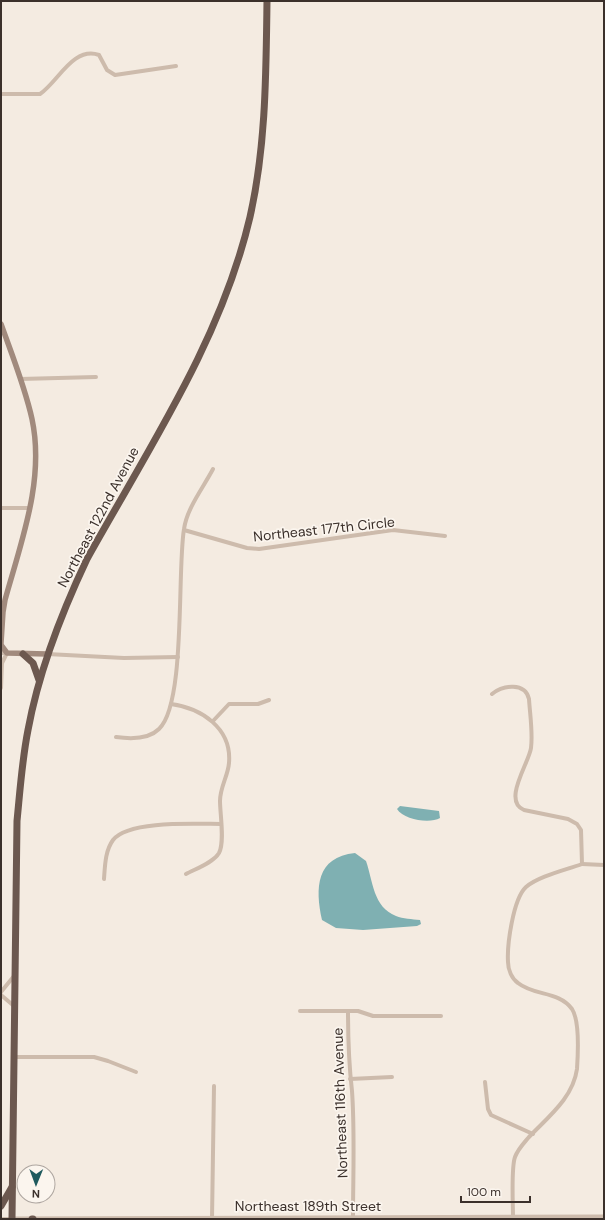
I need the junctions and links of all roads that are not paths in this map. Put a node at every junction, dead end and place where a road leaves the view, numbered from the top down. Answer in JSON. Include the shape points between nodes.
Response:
{"nodes":[{"id":1,"x":267,"y":1,"type":"edge"},
{"id":2,"x":176,"y":66,"type":"dead end"},
{"id":3,"x":1,"y":94,"type":"edge"},
{"id":4,"x":1,"y":324,"type":"edge"},
{"id":5,"x":96,"y":377,"type":"dead end"},
{"id":6,"x":20,"y":379,"type":"junction"},
{"id":7,"x":213,"y":469,"type":"dead end"},
{"id":8,"x":1,"y":508,"type":"edge"},
{"id":9,"x":30,"y":508,"type":"junction"},
{"id":10,"x":184,"y":530,"type":"junction"},
{"id":11,"x":445,"y":536,"type":"dead end"},
{"id":12,"x":1,"y":644,"type":"edge"},
{"id":13,"x":4,"y":653,"type":"edge"},
{"id":14,"x":23,"y":654,"type":"junction"},
{"id":15,"x":47,"y":654,"type":"junction"},
{"id":16,"x":178,"y":657,"type":"junction"},
{"id":17,"x":39,"y":680,"type":"junction"},
{"id":18,"x":1,"y":688,"type":"edge"},
{"id":19,"x":492,"y":694,"type":"dead end"},
{"id":20,"x":269,"y":700,"type":"dead end"},
{"id":21,"x":171,"y":704,"type":"junction"},
{"id":22,"x":213,"y":721,"type":"junction"},
{"id":23,"x":116,"y":737,"type":"dead end"},
{"id":24,"x":221,"y":824,"type":"junction"},
{"id":25,"x":582,"y":864,"type":"junction"},
{"id":26,"x":604,"y":865,"type":"edge"},
{"id":27,"x":186,"y":874,"type":"dead end"},
{"id":28,"x":104,"y":879,"type":"dead end"},
{"id":29,"x":15,"y":974,"type":"junction"},
{"id":30,"x":1,"y":994,"type":"edge"},
{"id":31,"x":15,"y":1007,"type":"junction"},
{"id":32,"x":300,"y":1011,"type":"dead end"},
{"id":33,"x":348,"y":1011,"type":"junction"},
{"id":34,"x":441,"y":1016,"type":"dead end"},
{"id":35,"x":14,"y":1057,"type":"junction"},
{"id":36,"x":136,"y":1072,"type":"dead end"},
{"id":37,"x":392,"y":1077,"type":"dead end"},
{"id":38,"x":350,"y":1079,"type":"junction"},
{"id":39,"x":485,"y":1082,"type":"dead end"},
{"id":40,"x":214,"y":1086,"type":"dead end"},
{"id":41,"x":533,"y":1134,"type":"junction"},
{"id":42,"x":13,"y":1187,"type":"junction"},
{"id":43,"x":1,"y":1206,"type":"edge"},
{"id":44,"x":353,"y":1218,"type":"junction"},
{"id":45,"x":513,"y":1218,"type":"junction"},
{"id":46,"x":582,"y":1218,"type":"edge"},
{"id":47,"x":604,"y":1218,"type":"edge"},
{"id":48,"x":1,"y":1219,"type":"edge"},
{"id":49,"x":12,"y":1219,"type":"edge"},
{"id":50,"x":32,"y":1219,"type":"edge"},
{"id":51,"x":93,"y":1219,"type":"edge"},
{"id":52,"x":212,"y":1219,"type":"edge"},
{"id":53,"x":255,"y":1219,"type":"edge"},
{"id":54,"x":326,"y":1219,"type":"edge"}],
"edges":[{"from":1,"to":15,"type":"highway","name":"Northeast 122nd Avenue","via":[[263,136],[250,217],[234,273],[222,307],[186,381],[87,559]]},
{"from":2,"to":3,"type":"street","via":[[115,75],[107,70],[99,55],[90,53],[71,63],[40,94]]},
{"from":4,"to":6,"type":"main road"},
{"from":5,"to":6,"type":"street"},
{"from":6,"to":9,"type":"main road","via":[[32,419],[35,442]]},
{"from":7,"to":10,"type":"street","via":[[188,515]]},
{"from":8,"to":9,"type":"street"},
{"from":9,"to":12,"type":"main road","via":[[3,612]]},
{"from":10,"to":11,"type":"street","name":"Northeast 177th Circle","via":[[259,549],[393,530]]},
{"from":10,"to":16,"type":"street","via":[[180,554]]},
{"from":12,"to":13,"type":"main road"},
{"from":13,"to":14,"type":"main road"},
{"from":13,"to":18,"type":"street"},
{"from":14,"to":15,"type":"main road"},
{"from":14,"to":17,"type":"highway","via":[[33,663]]},
{"from":15,"to":16,"type":"street","via":[[124,658]]},
{"from":15,"to":17,"type":"highway","name":"Northeast 122nd Avenue"},
{"from":16,"to":21,"type":"street"},
{"from":17,"to":29,"type":"highway","name":"Northeast 122nd Avenue","via":[[27,731],[19,793]]},
{"from":19,"to":25,"type":"street","via":[[507,688],[521,688],[528,693],[531,747],[519,779],[515,802],[524,810],[568,819],[577,824],[581,833]]},
{"from":20,"to":22,"type":"street","via":[[258,704],[229,704]]},
{"from":21,"to":22,"type":"street"},
{"from":21,"to":23,"type":"street","via":[[165,721],[155,733],[140,737]]},
{"from":22,"to":24,"type":"street","via":[[221,730],[229,755],[221,793]]},
{"from":24,"to":27,"type":"street","via":[[220,852]]},
{"from":24,"to":28,"type":"street","via":[[143,828],[119,834],[108,849]]},
{"from":25,"to":26,"type":"street"},
{"from":25,"to":41,"type":"street","via":[[529,885],[516,903],[508,958],[511,975],[527,989],[554,996],[565,1002],[573,1010],[577,1024],[577,1064],[573,1083],[562,1102]]},
{"from":29,"to":30,"type":"street"},
{"from":29,"to":31,"type":"highway","name":"Northeast 122nd Avenue"},
{"from":30,"to":31,"type":"street"},
{"from":31,"to":35,"type":"highway","name":"Northeast 122nd Avenue"},
{"from":32,"to":33,"type":"street"},
{"from":33,"to":34,"type":"street","via":[[373,1016]]},
{"from":33,"to":38,"type":"street","name":"Northeast 116th Avenue"},
{"from":35,"to":36,"type":"street","via":[[94,1057]]},
{"from":35,"to":42,"type":"highway","name":"Northeast 122nd Avenue"},
{"from":37,"to":38,"type":"street"},
{"from":38,"to":44,"type":"street","name":"Northeast 116th Avenue"},
{"from":39,"to":41,"type":"street","via":[[491,1115]]},
{"from":40,"to":52,"type":"street"},
{"from":41,"to":45,"type":"street","via":[[515,1157]]},
{"from":42,"to":43,"type":"highway"},
{"from":42,"to":49,"type":"highway","name":"Northeast 122nd Avenue"},
{"from":44,"to":45,"type":"street","name":"Northeast 189th Street"},
{"from":44,"to":54,"type":"street","name":"Northeast 189th Street"},
{"from":45,"to":46,"type":"street","name":"Northeast 189th Street"},
{"from":46,"to":47,"type":"street","name":"Northeast 189th Street"},
{"from":48,"to":49,"type":"street"},
{"from":49,"to":50,"type":"street","name":"Northeast 189th Street"},
{"from":50,"to":51,"type":"street","name":"Northeast 189th Street"},
{"from":51,"to":52,"type":"street","name":"Northeast 189th Street"},
{"from":52,"to":53,"type":"street","name":"Northeast 189th Street"},
{"from":53,"to":54,"type":"street","name":"Northeast 189th Street"}]}
